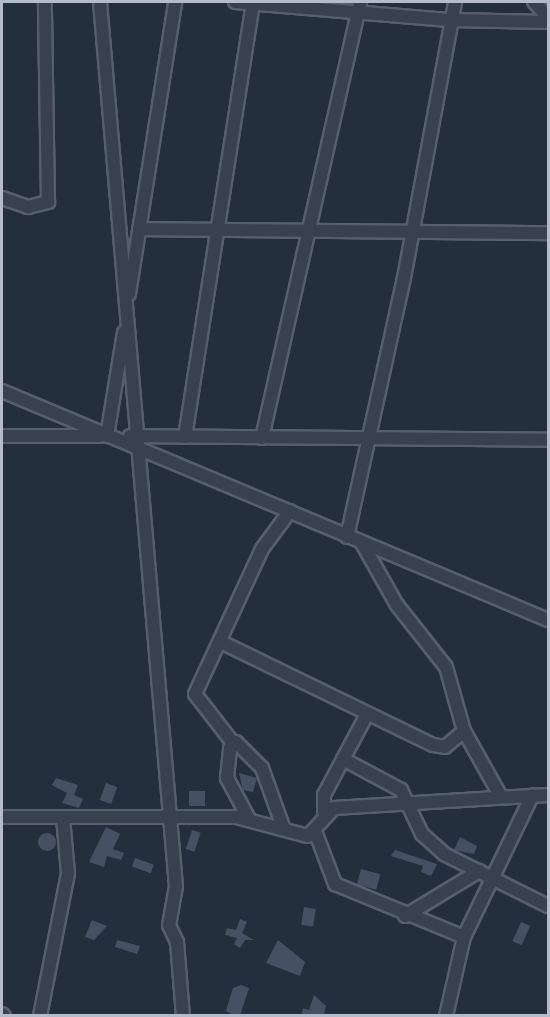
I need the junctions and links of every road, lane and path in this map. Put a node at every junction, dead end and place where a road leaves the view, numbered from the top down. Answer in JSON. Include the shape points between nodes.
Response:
{"nodes":[{"id":1,"x":45,"y":2,"type":"edge"},
{"id":2,"x":100,"y":2,"type":"edge"},
{"id":3,"x":175,"y":2,"type":"edge"},
{"id":4,"x":235,"y":2,"type":"edge"},
{"id":5,"x":455,"y":2,"type":"edge"},
{"id":6,"x":534,"y":2,"type":"edge"},
{"id":7,"x":253,"y":3,"type":"junction"},
{"id":8,"x":359,"y":7,"type":"edge"},
{"id":9,"x":549,"y":19,"type":"edge"},
{"id":10,"x":451,"y":20,"type":"junction"},
{"id":11,"x":2,"y":198,"type":"edge"},
{"id":12,"x":139,"y":229,"type":"junction"},
{"id":13,"x":220,"y":230,"type":"junction"},
{"id":14,"x":307,"y":231,"type":"junction"},
{"id":15,"x":411,"y":232,"type":"junction"},
{"id":16,"x":549,"y":233,"type":"edge"},
{"id":17,"x":126,"y":314,"type":"junction"},
{"id":18,"x":2,"y":391,"type":"edge"},
{"id":19,"x":2,"y":436,"type":"edge"},
{"id":20,"x":107,"y":436,"type":"junction"},
{"id":21,"x":185,"y":437,"type":"junction"},
{"id":22,"x":262,"y":438,"type":"junction"},
{"id":23,"x":369,"y":440,"type":"junction"},
{"id":24,"x":549,"y":440,"type":"edge"},
{"id":25,"x":138,"y":443,"type":"junction"},
{"id":26,"x":290,"y":511,"type":"junction"},
{"id":27,"x":347,"y":537,"type":"junction"},
{"id":28,"x":362,"y":543,"type":"junction"},
{"id":29,"x":549,"y":620,"type":"edge"},
{"id":30,"x":223,"y":643,"type":"junction"},
{"id":31,"x":367,"y":714,"type":"junction"},
{"id":32,"x":464,"y":731,"type":"junction"},
{"id":33,"x":233,"y":743,"type":"junction"},
{"id":34,"x":343,"y":759,"type":"junction"},
{"id":35,"x":549,"y":795,"type":"edge"},
{"id":36,"x":532,"y":796,"type":"junction"},
{"id":37,"x":501,"y":797,"type":"junction"},
{"id":38,"x":411,"y":803,"type":"junction"},
{"id":39,"x":324,"y":812,"type":"junction"},
{"id":40,"x":2,"y":817,"type":"edge"},
{"id":41,"x":63,"y":818,"type":"junction"},
{"id":42,"x":168,"y":819,"type":"junction"},
{"id":43,"x":249,"y":819,"type":"junction"},
{"id":44,"x":283,"y":827,"type":"junction"},
{"id":45,"x":315,"y":831,"type":"junction"},
{"id":46,"x":479,"y":871,"type":"junction"},
{"id":47,"x":491,"y":877,"type":"junction"},
{"id":48,"x":549,"y":906,"type":"edge"},
{"id":49,"x":405,"y":916,"type":"junction"},
{"id":50,"x":464,"y":937,"type":"junction"},
{"id":51,"x":40,"y":1016,"type":"edge"},
{"id":52,"x":183,"y":1016,"type":"edge"},
{"id":53,"x":446,"y":1016,"type":"edge"}],
"edges":[{"from":1,"to":11,"type":"street","via":[[48,202],[28,207]]},
{"from":2,"to":17,"type":"street"},
{"from":3,"to":12,"type":"street"},
{"from":4,"to":7,"type":"street"},
{"from":5,"to":10,"type":"street"},
{"from":6,"to":9,"type":"street"},
{"from":7,"to":8,"type":"street"},
{"from":7,"to":13,"type":"street"},
{"from":8,"to":10,"type":"street"},
{"from":8,"to":14,"type":"street"},
{"from":9,"to":10,"type":"street"},
{"from":10,"to":15,"type":"street"},
{"from":12,"to":13,"type":"street"},
{"from":12,"to":17,"type":"street"},
{"from":13,"to":14,"type":"street"},
{"from":13,"to":21,"type":"street"},
{"from":14,"to":15,"type":"street"},
{"from":14,"to":22,"type":"street"},
{"from":15,"to":16,"type":"street"},
{"from":15,"to":23,"type":"street"},
{"from":17,"to":20,"type":"street"},
{"from":17,"to":25,"type":"street"},
{"from":18,"to":20,"type":"street"},
{"from":19,"to":20,"type":"street"},
{"from":20,"to":25,"type":"street"},
{"from":21,"to":22,"type":"street"},
{"from":21,"to":25,"type":"street"},
{"from":22,"to":23,"type":"street"},
{"from":23,"to":24,"type":"street"},
{"from":23,"to":27,"type":"street"},
{"from":25,"to":26,"type":"street"},
{"from":25,"to":42,"type":"street"},
{"from":26,"to":27,"type":"street"},
{"from":26,"to":30,"type":"street","via":[[262,549]]},
{"from":27,"to":28,"type":"street"},
{"from":28,"to":29,"type":"street"},
{"from":28,"to":32,"type":"street","via":[[397,605],[446,667]]},
{"from":30,"to":31,"type":"street"},
{"from":30,"to":33,"type":"street","via":[[195,694]]},
{"from":31,"to":32,"type":"street","via":[[434,746],[445,747]]},
{"from":31,"to":34,"type":"street"},
{"from":32,"to":37,"type":"street"},
{"from":33,"to":43,"type":"street","via":[[227,778]]},
{"from":33,"to":44,"type":"street","via":[[262,768]]},
{"from":34,"to":38,"type":"street","via":[[376,773]]},
{"from":34,"to":39,"type":"street","via":[[324,795]]},
{"from":35,"to":36,"type":"street"},
{"from":36,"to":37,"type":"street"},
{"from":36,"to":47,"type":"street"},
{"from":37,"to":38,"type":"street"},
{"from":38,"to":39,"type":"street"},
{"from":38,"to":46,"type":"street","via":[[422,834],[444,854]]},
{"from":39,"to":45,"type":"street"},
{"from":40,"to":41,"type":"street"},
{"from":41,"to":42,"type":"street"},
{"from":41,"to":51,"type":"street","via":[[68,873]]},
{"from":42,"to":43,"type":"street"},
{"from":42,"to":52,"type":"street","via":[[176,886],[169,925],[177,942]]},
{"from":43,"to":44,"type":"street"},
{"from":44,"to":45,"type":"street","via":[[308,836]]},
{"from":45,"to":49,"type":"street","via":[[335,884]]},
{"from":46,"to":47,"type":"street"},
{"from":46,"to":49,"type":"street"},
{"from":47,"to":48,"type":"street"},
{"from":47,"to":50,"type":"street"},
{"from":49,"to":50,"type":"street"},
{"from":50,"to":53,"type":"street"}]}
